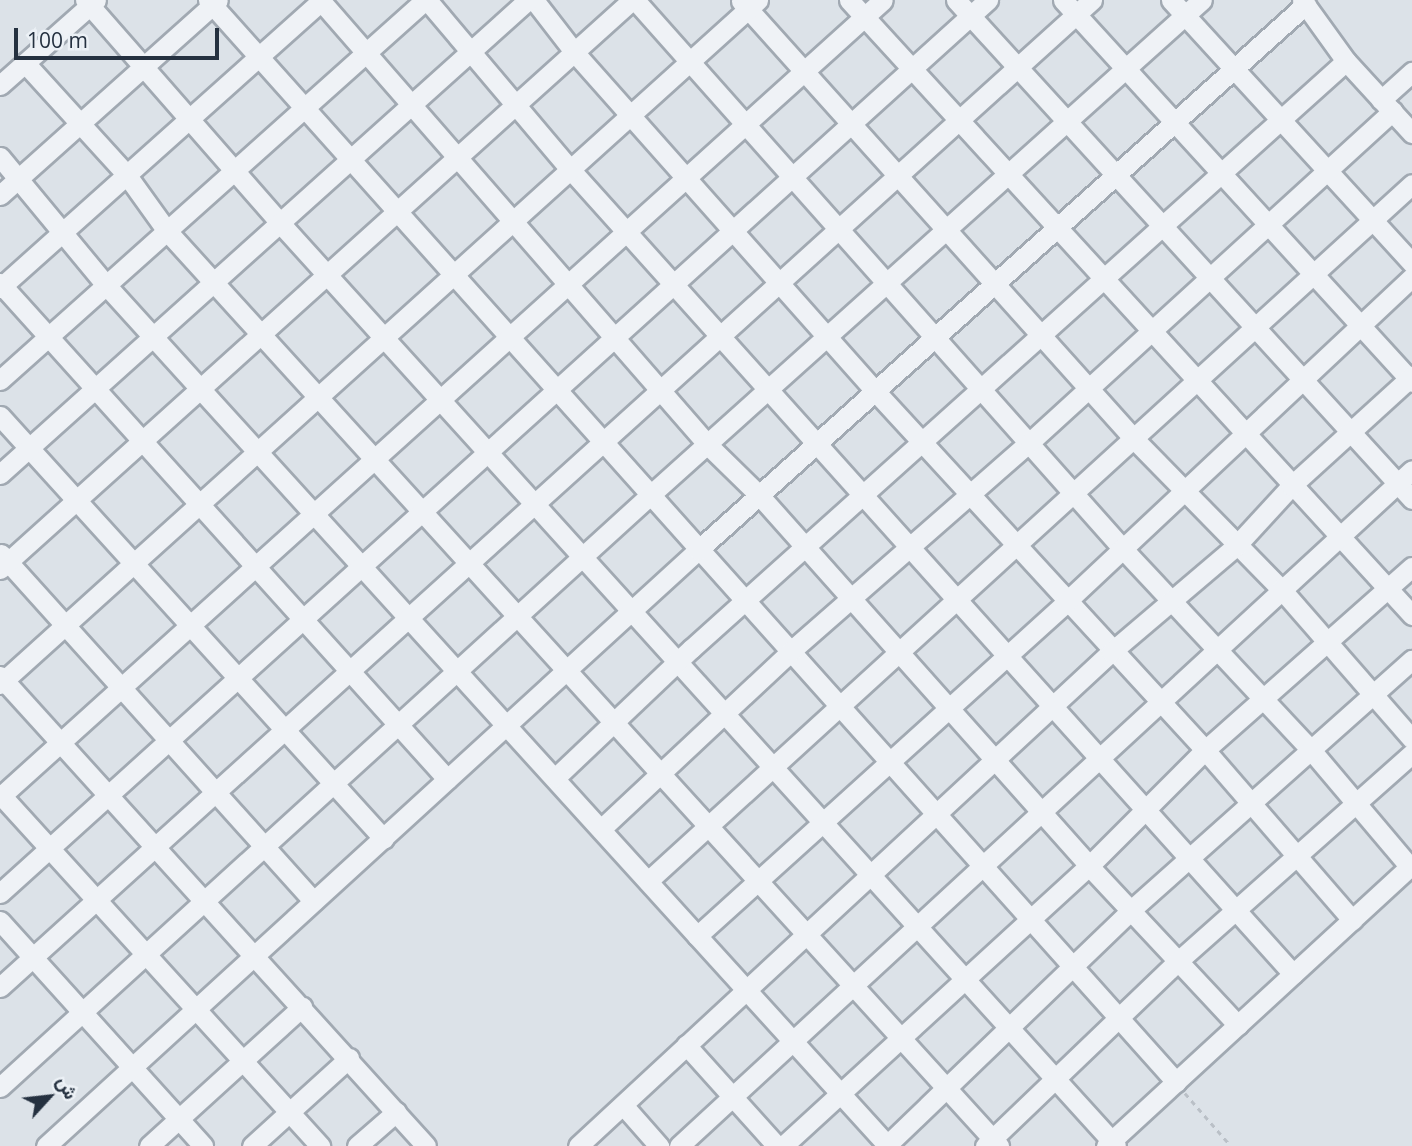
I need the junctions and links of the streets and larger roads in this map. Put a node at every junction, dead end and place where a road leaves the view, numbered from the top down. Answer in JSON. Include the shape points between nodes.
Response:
{"nodes":[{"id":1,"x":320,"y":0,"type":"edge"},
{"id":2,"x":426,"y":0,"type":"edge"},
{"id":3,"x":528,"y":0,"type":"edge"},
{"id":4,"x":534,"y":0,"type":"edge"},
{"id":5,"x":634,"y":0,"type":"edge"},
{"id":6,"x":849,"y":0,"type":"edge"},
{"id":7,"x":883,"y":0,"type":"edge"},
{"id":8,"x":956,"y":0,"type":"edge"},
{"id":9,"x":988,"y":0,"type":"edge"},
{"id":10,"x":1092,"y":0,"type":"edge"},
{"id":11,"x":1171,"y":0,"type":"edge"},
{"id":12,"x":1202,"y":0,"type":"edge"},
{"id":13,"x":90,"y":2,"type":"edge"},
{"id":14,"x":213,"y":2,"type":"edge"},
{"id":15,"x":1304,"y":2,"type":"edge"},
{"id":16,"x":749,"y":3,"type":"edge"},
{"id":17,"x":1070,"y":7,"type":"edge"},
{"id":18,"x":864,"y":16,"type":"junction"},
{"id":19,"x":970,"y":16,"type":"junction"},
{"id":20,"x":1185,"y":16,"type":"junction"},
{"id":21,"x":468,"y":51,"type":"junction"},
{"id":22,"x":367,"y":52,"type":"junction"},
{"id":23,"x":575,"y":53,"type":"junction"},
{"id":24,"x":259,"y":56,"type":"junction"},
{"id":25,"x":1346,"y":61,"type":"junction"},
{"id":26,"x":690,"y":62,"type":"junction"},
{"id":27,"x":25,"y":63,"type":"junction"},
{"id":28,"x":144,"y":66,"type":"junction"},
{"id":29,"x":1017,"y":68,"type":"junction"},
{"id":30,"x":1235,"y":68,"type":"junction"},
{"id":31,"x":913,"y":69,"type":"junction"},
{"id":32,"x":1126,"y":70,"type":"junction"},
{"id":33,"x":805,"y":71,"type":"junction"},
{"id":34,"x":1412,"y":72,"type":"edge"},
{"id":35,"x":0,"y":85,"type":"edge"},
{"id":36,"x":409,"y":105,"type":"junction"},
{"id":37,"x":516,"y":105,"type":"junction"},
{"id":38,"x":1386,"y":105,"type":"junction"},
{"id":39,"x":305,"y":107,"type":"junction"},
{"id":40,"x":629,"y":115,"type":"junction"},
{"id":41,"x":191,"y":117,"type":"junction"},
{"id":42,"x":1282,"y":120,"type":"junction"},
{"id":43,"x":851,"y":122,"type":"junction"},
{"id":44,"x":960,"y":122,"type":"junction"},
{"id":45,"x":1066,"y":122,"type":"junction"},
{"id":46,"x":80,"y":124,"type":"junction"},
{"id":47,"x":746,"y":124,"type":"junction"},
{"id":48,"x":1175,"y":124,"type":"junction"},
{"id":49,"x":1412,"y":133,"type":"edge"},
{"id":50,"x":0,"y":156,"type":"edge"},
{"id":51,"x":351,"y":158,"type":"junction"},
{"id":52,"x":456,"y":160,"type":"junction"},
{"id":53,"x":570,"y":169,"type":"junction"},
{"id":54,"x":233,"y":170,"type":"junction"},
{"id":55,"x":1328,"y":171,"type":"junction"},
{"id":56,"x":899,"y":172,"type":"junction"},
{"id":57,"x":126,"y":174,"type":"junction"},
{"id":58,"x":1008,"y":175,"type":"junction"},
{"id":59,"x":1222,"y":175,"type":"junction"},
{"id":60,"x":792,"y":177,"type":"junction"},
{"id":61,"x":1116,"y":177,"type":"junction"},
{"id":62,"x":19,"y":178,"type":"junction"},
{"id":63,"x":687,"y":178,"type":"junction"},
{"id":64,"x":1412,"y":184,"type":"edge"},
{"id":65,"x":0,"y":195,"type":"edge"},
{"id":66,"x":398,"y":212,"type":"junction"},
{"id":67,"x":1372,"y":219,"type":"junction"},
{"id":68,"x":280,"y":223,"type":"junction"},
{"id":69,"x":511,"y":223,"type":"junction"},
{"id":70,"x":1269,"y":226,"type":"junction"},
{"id":71,"x":839,"y":227,"type":"junction"},
{"id":72,"x":733,"y":228,"type":"junction"},
{"id":73,"x":948,"y":228,"type":"junction"},
{"id":74,"x":1163,"y":229,"type":"junction"},
{"id":75,"x":1057,"y":230,"type":"junction"},
{"id":76,"x":167,"y":231,"type":"junction"},
{"id":77,"x":626,"y":231,"type":"junction"},
{"id":78,"x":61,"y":232,"type":"junction"},
{"id":79,"x":1412,"y":263,"type":"edge"},
{"id":80,"x":1313,"y":273,"type":"junction"},
{"id":81,"x":328,"y":275,"type":"junction"},
{"id":82,"x":453,"y":276,"type":"junction"},
{"id":83,"x":1412,"y":277,"type":"edge"},
{"id":84,"x":1209,"y":279,"type":"junction"},
{"id":85,"x":1103,"y":280,"type":"junction"},
{"id":86,"x":215,"y":281,"type":"junction"},
{"id":87,"x":673,"y":281,"type":"junction"},
{"id":88,"x":779,"y":282,"type":"junction"},
{"id":89,"x":888,"y":283,"type":"junction"},
{"id":90,"x":996,"y":283,"type":"junction"},
{"id":91,"x":1,"y":285,"type":"edge"},
{"id":92,"x":106,"y":285,"type":"junction"},
{"id":93,"x":565,"y":285,"type":"junction"},
{"id":94,"x":1360,"y":324,"type":"junction"},
{"id":95,"x":1254,"y":328,"type":"junction"},
{"id":96,"x":1150,"y":333,"type":"junction"},
{"id":97,"x":261,"y":335,"type":"junction"},
{"id":98,"x":1043,"y":335,"type":"junction"},
{"id":99,"x":50,"y":336,"type":"junction"},
{"id":100,"x":384,"y":336,"type":"junction"},
{"id":101,"x":719,"y":336,"type":"junction"},
{"id":102,"x":153,"y":337,"type":"junction"},
{"id":103,"x":612,"y":337,"type":"junction"},
{"id":104,"x":829,"y":338,"type":"junction"},
{"id":105,"x":507,"y":339,"type":"junction"},
{"id":106,"x":936,"y":339,"type":"junction"},
{"id":107,"x":1301,"y":378,"type":"junction"},
{"id":108,"x":1411,"y":379,"type":"edge"},
{"id":109,"x":0,"y":380,"type":"edge"},
{"id":110,"x":1194,"y":381,"type":"junction"},
{"id":111,"x":96,"y":388,"type":"junction"},
{"id":112,"x":201,"y":388,"type":"junction"},
{"id":113,"x":1088,"y":388,"type":"junction"},
{"id":114,"x":659,"y":389,"type":"junction"},
{"id":115,"x":554,"y":390,"type":"junction"},
{"id":116,"x":983,"y":390,"type":"junction"},
{"id":117,"x":769,"y":391,"type":"junction"},
{"id":118,"x":876,"y":392,"type":"junction"},
{"id":119,"x":317,"y":394,"type":"junction"},
{"id":120,"x":439,"y":399,"type":"junction"},
{"id":121,"x":0,"y":416,"type":"edge"},
{"id":122,"x":1243,"y":432,"type":"junction"},
{"id":123,"x":1350,"y":432,"type":"junction"},
{"id":124,"x":1135,"y":440,"type":"junction"},
{"id":125,"x":142,"y":441,"type":"junction"},
{"id":126,"x":601,"y":442,"type":"junction"},
{"id":127,"x":924,"y":442,"type":"junction"},
{"id":128,"x":1030,"y":442,"type":"junction"},
{"id":129,"x":818,"y":444,"type":"junction"},
{"id":130,"x":708,"y":445,"type":"junction"},
{"id":131,"x":28,"y":449,"type":"junction"},
{"id":132,"x":257,"y":449,"type":"junction"},
{"id":133,"x":486,"y":451,"type":"junction"},
{"id":134,"x":373,"y":459,"type":"junction"},
{"id":135,"x":1412,"y":470,"type":"edge"},
{"id":136,"x":0,"y":474,"type":"edge"},
{"id":137,"x":1397,"y":483,"type":"junction"},
{"id":138,"x":1292,"y":486,"type":"junction"},
{"id":139,"x":1182,"y":491,"type":"junction"},
{"id":140,"x":1076,"y":493,"type":"junction"},
{"id":141,"x":971,"y":494,"type":"junction"},
{"id":142,"x":759,"y":495,"type":"junction"},
{"id":143,"x":864,"y":496,"type":"junction"},
{"id":144,"x":648,"y":497,"type":"junction"},
{"id":145,"x":1412,"y":499,"type":"edge"},
{"id":146,"x":75,"y":501,"type":"junction"},
{"id":147,"x":199,"y":503,"type":"junction"},
{"id":148,"x":534,"y":503,"type":"junction"},
{"id":149,"x":420,"y":510,"type":"junction"},
{"id":150,"x":313,"y":512,"type":"junction"},
{"id":151,"x":1338,"y":537,"type":"junction"},
{"id":152,"x":1017,"y":546,"type":"junction"},
{"id":153,"x":807,"y":547,"type":"junction"},
{"id":154,"x":911,"y":547,"type":"junction"},
{"id":155,"x":1236,"y":547,"type":"junction"},
{"id":156,"x":1122,"y":548,"type":"junction"},
{"id":157,"x":698,"y":550,"type":"junction"},
{"id":158,"x":584,"y":557,"type":"junction"},
{"id":159,"x":3,"y":561,"type":"edge"},
{"id":160,"x":360,"y":563,"type":"junction"},
{"id":161,"x":468,"y":564,"type":"junction"},
{"id":162,"x":132,"y":565,"type":"junction"},
{"id":163,"x":255,"y":565,"type":"junction"},
{"id":164,"x":1412,"y":567,"type":"edge"},
{"id":165,"x":1280,"y":589,"type":"junction"},
{"id":166,"x":1388,"y":589,"type":"junction"},
{"id":167,"x":851,"y":598,"type":"junction"},
{"id":168,"x":958,"y":599,"type":"junction"},
{"id":169,"x":745,"y":600,"type":"junction"},
{"id":170,"x":1170,"y":600,"type":"junction"},
{"id":171,"x":1066,"y":601,"type":"junction"},
{"id":172,"x":632,"y":610,"type":"junction"},
{"id":173,"x":409,"y":614,"type":"junction"},
{"id":174,"x":1412,"y":615,"type":"edge"},
{"id":175,"x":302,"y":616,"type":"junction"},
{"id":176,"x":517,"y":617,"type":"junction"},
{"id":177,"x":188,"y":624,"type":"junction"},
{"id":178,"x":64,"y":627,"type":"junction"},
{"id":179,"x":1327,"y":642,"type":"junction"},
{"id":180,"x":1217,"y":648,"type":"junction"},
{"id":181,"x":792,"y":650,"type":"junction"},
{"id":182,"x":899,"y":652,"type":"junction"},
{"id":183,"x":1111,"y":652,"type":"junction"},
{"id":184,"x":1006,"y":655,"type":"junction"},
{"id":185,"x":1412,"y":660,"type":"edge"},
{"id":186,"x":681,"y":663,"type":"junction"},
{"id":187,"x":349,"y":669,"type":"junction"},
{"id":188,"x":458,"y":670,"type":"junction"},
{"id":189,"x":566,"y":670,"type":"junction"},
{"id":190,"x":237,"y":677,"type":"junction"},
{"id":191,"x":1,"y":680,"type":"edge"},
{"id":192,"x":121,"y":687,"type":"junction"},
{"id":193,"x":1371,"y":694,"type":"junction"},
{"id":194,"x":1264,"y":698,"type":"junction"},
{"id":195,"x":1158,"y":700,"type":"junction"},
{"id":196,"x":838,"y":704,"type":"junction"},
{"id":197,"x":1052,"y":706,"type":"junction"},
{"id":198,"x":947,"y":707,"type":"junction"},
{"id":199,"x":726,"y":712,"type":"junction"},
{"id":200,"x":614,"y":723,"type":"junction"},
{"id":201,"x":397,"y":724,"type":"junction"},
{"id":202,"x":509,"y":724,"type":"junction"},
{"id":203,"x":283,"y":728,"type":"junction"},
{"id":204,"x":168,"y":739,"type":"junction"},
{"id":205,"x":1412,"y":739,"type":"edge"},
{"id":206,"x":60,"y":743,"type":"junction"},
{"id":207,"x":1205,"y":750,"type":"junction"},
{"id":208,"x":1311,"y":750,"type":"junction"},
{"id":209,"x":1412,"y":753,"type":"edge"},
{"id":210,"x":1100,"y":758,"type":"junction"},
{"id":211,"x":887,"y":760,"type":"junction"},
{"id":212,"x":996,"y":762,"type":"junction"},
{"id":213,"x":773,"y":767,"type":"junction"},
{"id":214,"x":661,"y":775,"type":"junction"},
{"id":215,"x":556,"y":777,"type":"junction"},
{"id":216,"x":447,"y":779,"type":"junction"},
{"id":217,"x":333,"y":784,"type":"junction"},
{"id":218,"x":215,"y":792,"type":"junction"},
{"id":219,"x":106,"y":795,"type":"junction"},
{"id":220,"x":1,"y":796,"type":"edge"},
{"id":221,"x":1252,"y":803,"type":"junction"},
{"id":222,"x":1353,"y":803,"type":"junction"},
{"id":223,"x":1147,"y":807,"type":"junction"},
{"id":224,"x":1042,"y":814,"type":"junction"},
{"id":225,"x":937,"y":817,"type":"junction"},
{"id":226,"x":821,"y":821,"type":"junction"},
{"id":227,"x":708,"y":828,"type":"junction"},
{"id":228,"x":601,"y":829,"type":"junction"},
{"id":229,"x":384,"y":839,"type":"junction"},
{"id":230,"x":264,"y":846,"type":"junction"},
{"id":231,"x":154,"y":847,"type":"junction"},
{"id":232,"x":47,"y":848,"type":"junction"},
{"id":233,"x":1295,"y":855,"type":"junction"},
{"id":234,"x":1192,"y":858,"type":"junction"},
{"id":235,"x":1089,"y":866,"type":"junction"},
{"id":236,"x":1411,"y":866,"type":"edge"},
{"id":237,"x":983,"y":867,"type":"junction"},
{"id":238,"x":872,"y":877,"type":"junction"},
{"id":239,"x":648,"y":881,"type":"junction"},
{"id":240,"x":756,"y":882,"type":"junction"},
{"id":241,"x":0,"y":893,"type":"edge"},
{"id":242,"x":94,"y":901,"type":"junction"},
{"id":243,"x":313,"y":901,"type":"junction"},
{"id":244,"x":203,"y":903,"type":"junction"},
{"id":245,"x":1131,"y":910,"type":"junction"},
{"id":246,"x":1237,"y":911,"type":"junction"},
{"id":247,"x":1030,"y":918,"type":"junction"},
{"id":248,"x":1352,"y":920,"type":"junction"},
{"id":249,"x":0,"y":921,"type":"edge"},
{"id":250,"x":919,"y":928,"type":"junction"},
{"id":251,"x":697,"y":936,"type":"junction"},
{"id":252,"x":807,"y":937,"type":"junction"},
{"id":253,"x":145,"y":956,"type":"junction"},
{"id":254,"x":253,"y":956,"type":"junction"},
{"id":255,"x":32,"y":958,"type":"junction"},
{"id":256,"x":1177,"y":962,"type":"junction"},
{"id":257,"x":1075,"y":965,"type":"junction"},
{"id":258,"x":1293,"y":974,"type":"junction"},
{"id":259,"x":965,"y":976,"type":"junction"},
{"id":260,"x":0,"y":987,"type":"edge"},
{"id":261,"x":855,"y":987,"type":"junction"},
{"id":262,"x":747,"y":990,"type":"junction"},
{"id":263,"x":302,"y":1007,"type":"junction"},
{"id":264,"x":195,"y":1009,"type":"junction"},
{"id":265,"x":82,"y":1013,"type":"junction"},
{"id":266,"x":1119,"y":1016,"type":"junction"},
{"id":267,"x":1238,"y":1025,"type":"junction"},
{"id":268,"x":1010,"y":1027,"type":"junction"},
{"id":269,"x":901,"y":1040,"type":"junction"},
{"id":270,"x":794,"y":1042,"type":"junction"},
{"id":271,"x":686,"y":1045,"type":"junction"},
{"id":272,"x":349,"y":1058,"type":"junction"},
{"id":273,"x":243,"y":1061,"type":"junction"},
{"id":274,"x":131,"y":1068,"type":"junction"},
{"id":275,"x":1055,"y":1079,"type":"junction"},
{"id":276,"x":1176,"y":1082,"type":"junction"},
{"id":277,"x":0,"y":1087,"type":"edge"},
{"id":278,"x":946,"y":1088,"type":"junction"},
{"id":279,"x":840,"y":1094,"type":"junction"},
{"id":280,"x":733,"y":1098,"type":"junction"},
{"id":281,"x":623,"y":1105,"type":"junction"},
{"id":282,"x":290,"y":1111,"type":"junction"},
{"id":283,"x":396,"y":1112,"type":"junction"},
{"id":284,"x":179,"y":1119,"type":"junction"},
{"id":285,"x":992,"y":1144,"type":"edge"},
{"id":286,"x":1111,"y":1144,"type":"edge"},
{"id":287,"x":46,"y":1146,"type":"edge"},
{"id":288,"x":149,"y":1146,"type":"edge"},
{"id":289,"x":203,"y":1146,"type":"edge"},
{"id":290,"x":252,"y":1146,"type":"edge"},
{"id":291,"x":320,"y":1146,"type":"edge"},
{"id":292,"x":357,"y":1146,"type":"edge"},
{"id":293,"x":426,"y":1146,"type":"edge"},
{"id":294,"x":578,"y":1146,"type":"edge"},
{"id":295,"x":659,"y":1146,"type":"edge"},
{"id":296,"x":679,"y":1146,"type":"edge"},
{"id":297,"x":777,"y":1146,"type":"edge"},
{"id":298,"x":783,"y":1146,"type":"edge"},
{"id":299,"x":887,"y":1146,"type":"edge"}],
"edges":[{"from":1,"to":22,"type":"street"},
{"from":1,"to":24,"type":"street"},
{"from":2,"to":21,"type":"street"},
{"from":2,"to":22,"type":"street"},
{"from":3,"to":21,"type":"street"},
{"from":4,"to":23,"type":"street"},
{"from":5,"to":23,"type":"street"},
{"from":5,"to":26,"type":"street"},
{"from":6,"to":18,"type":"street"},
{"from":7,"to":18,"type":"street"},
{"from":8,"to":19,"type":"street"},
{"from":9,"to":19,"type":"street"},
{"from":10,"to":17,"type":"street"},
{"from":11,"to":20,"type":"street"},
{"from":12,"to":20,"type":"street"},
{"from":13,"to":27,"type":"street"},
{"from":13,"to":28,"type":"street"},
{"from":14,"to":24,"type":"street"},
{"from":14,"to":28,"type":"street"},
{"from":15,"to":25,"type":"street"},
{"from":15,"to":30,"type":"street"},
{"from":16,"to":26,"type":"street"},
{"from":16,"to":33,"type":"street"},
{"from":17,"to":29,"type":"street"},
{"from":17,"to":32,"type":"street"},
{"from":18,"to":31,"type":"street"},
{"from":18,"to":33,"type":"street"},
{"from":19,"to":29,"type":"street"},
{"from":19,"to":31,"type":"street"},
{"from":20,"to":30,"type":"street"},
{"from":20,"to":32,"type":"street"},
{"from":21,"to":36,"type":"street"},
{"from":21,"to":37,"type":"street"},
{"from":22,"to":36,"type":"street"},
{"from":22,"to":39,"type":"street"},
{"from":23,"to":37,"type":"street"},
{"from":23,"to":40,"type":"street"},
{"from":24,"to":39,"type":"street"},
{"from":24,"to":41,"type":"street"},
{"from":25,"to":38,"type":"street"},
{"from":25,"to":42,"type":"street"},
{"from":26,"to":40,"type":"street"},
{"from":26,"to":47,"type":"street"},
{"from":27,"to":35,"type":"street"},
{"from":27,"to":46,"type":"street"},
{"from":28,"to":41,"type":"street"},
{"from":28,"to":46,"type":"street"},
{"from":29,"to":44,"type":"street"},
{"from":29,"to":45,"type":"street"},
{"from":30,"to":42,"type":"street"},
{"from":30,"to":48,"type":"street"},
{"from":31,"to":43,"type":"street"},
{"from":31,"to":44,"type":"street"},
{"from":32,"to":45,"type":"street"},
{"from":32,"to":48,"type":"street"},
{"from":33,"to":43,"type":"street"},
{"from":33,"to":47,"type":"street"},
{"from":34,"to":38,"type":"street"},
{"from":36,"to":51,"type":"street"},
{"from":36,"to":52,"type":"street"},
{"from":37,"to":52,"type":"street"},
{"from":37,"to":53,"type":"street"},
{"from":38,"to":49,"type":"street"},
{"from":38,"to":55,"type":"street"},
{"from":39,"to":51,"type":"street"},
{"from":39,"to":54,"type":"street"},
{"from":40,"to":53,"type":"street"},
{"from":40,"to":63,"type":"street"},
{"from":41,"to":54,"type":"street"},
{"from":41,"to":57,"type":"street"},
{"from":42,"to":55,"type":"street"},
{"from":42,"to":59,"type":"street"},
{"from":43,"to":56,"type":"street"},
{"from":43,"to":60,"type":"street"},
{"from":44,"to":56,"type":"street"},
{"from":44,"to":58,"type":"street"},
{"from":45,"to":58,"type":"street"},
{"from":45,"to":61,"type":"street"},
{"from":46,"to":57,"type":"street"},
{"from":46,"to":62,"type":"street"},
{"from":47,"to":60,"type":"street"},
{"from":47,"to":63,"type":"street"},
{"from":48,"to":59,"type":"street"},
{"from":48,"to":61,"type":"street"},
{"from":50,"to":62,"type":"street"},
{"from":51,"to":66,"type":"street"},
{"from":51,"to":68,"type":"street"},
{"from":52,"to":66,"type":"street"},
{"from":52,"to":69,"type":"street"},
{"from":53,"to":69,"type":"street"},
{"from":53,"to":77,"type":"street"},
{"from":54,"to":68,"type":"street"},
{"from":54,"to":76,"type":"street"},
{"from":55,"to":67,"type":"street"},
{"from":55,"to":70,"type":"street"},
{"from":56,"to":71,"type":"street"},
{"from":56,"to":73,"type":"street"},
{"from":57,"to":76,"type":"street"},
{"from":57,"to":78,"type":"street"},
{"from":58,"to":73,"type":"street"},
{"from":58,"to":75,"type":"street"},
{"from":59,"to":70,"type":"street"},
{"from":59,"to":74,"type":"street"},
{"from":60,"to":71,"type":"street"},
{"from":60,"to":72,"type":"street"},
{"from":61,"to":74,"type":"street"},
{"from":61,"to":75,"type":"street"},
{"from":62,"to":65,"type":"street"},
{"from":62,"to":78,"type":"street"},
{"from":63,"to":72,"type":"street"},
{"from":63,"to":77,"type":"street"},
{"from":64,"to":67,"type":"street"},
{"from":66,"to":81,"type":"street"},
{"from":66,"to":82,"type":"street"},
{"from":67,"to":79,"type":"street"},
{"from":67,"to":80,"type":"street"},
{"from":68,"to":81,"type":"street"},
{"from":68,"to":86,"type":"street"},
{"from":69,"to":82,"type":"street"},
{"from":69,"to":93,"type":"street"},
{"from":70,"to":80,"type":"street"},
{"from":70,"to":84,"type":"street"},
{"from":71,"to":88,"type":"street"},
{"from":71,"to":89,"type":"street"},
{"from":72,"to":87,"type":"street"},
{"from":72,"to":88,"type":"street"},
{"from":73,"to":89,"type":"street"},
{"from":73,"to":90,"type":"street"},
{"from":74,"to":84,"type":"street"},
{"from":74,"to":85,"type":"street"},
{"from":75,"to":85,"type":"street"},
{"from":75,"to":90,"type":"street"},
{"from":76,"to":86,"type":"street"},
{"from":76,"to":92,"type":"street"},
{"from":77,"to":87,"type":"street"},
{"from":77,"to":93,"type":"street"},
{"from":78,"to":91,"type":"street"},
{"from":78,"to":92,"type":"street"},
{"from":80,"to":94,"type":"street"},
{"from":80,"to":95,"type":"street"},
{"from":81,"to":97,"type":"street"},
{"from":81,"to":100,"type":"street"},
{"from":82,"to":100,"type":"street"},
{"from":82,"to":105,"type":"street"},
{"from":83,"to":94,"type":"street"},
{"from":84,"to":95,"type":"street"},
{"from":84,"to":96,"type":"street"},
{"from":85,"to":96,"type":"street"},
{"from":85,"to":98,"type":"street"},
{"from":86,"to":97,"type":"street"},
{"from":86,"to":102,"type":"street"},
{"from":87,"to":101,"type":"street"},
{"from":87,"to":103,"type":"street"},
{"from":88,"to":101,"type":"street"},
{"from":88,"to":104,"type":"street"},
{"from":89,"to":104,"type":"street"},
{"from":89,"to":106,"type":"street"},
{"from":90,"to":98,"type":"street"},
{"from":90,"to":106,"type":"street"},
{"from":91,"to":99,"type":"street"},
{"from":92,"to":99,"type":"street"},
{"from":92,"to":102,"type":"street"},
{"from":93,"to":103,"type":"street"},
{"from":93,"to":105,"type":"street"},
{"from":94,"to":107,"type":"street"},
{"from":94,"to":108,"type":"street"},
{"from":95,"to":107,"type":"street"},
{"from":95,"to":110,"type":"street"},
{"from":96,"to":110,"type":"street"},
{"from":96,"to":113,"type":"street"},
{"from":97,"to":112,"type":"street"},
{"from":97,"to":119,"type":"street"},
{"from":98,"to":113,"type":"street"},
{"from":98,"to":116,"type":"street"},
{"from":99,"to":109,"type":"street"},
{"from":99,"to":111,"type":"street"},
{"from":100,"to":119,"type":"street"},
{"from":100,"to":120,"type":"street"},
{"from":101,"to":114,"type":"street"},
{"from":101,"to":117,"type":"street"},
{"from":102,"to":111,"type":"street"},
{"from":102,"to":112,"type":"street"},
{"from":103,"to":114,"type":"street"},
{"from":103,"to":115,"type":"street"},
{"from":104,"to":117,"type":"street"},
{"from":104,"to":118,"type":"street"},
{"from":105,"to":115,"type":"street"},
{"from":105,"to":120,"type":"street"},
{"from":106,"to":116,"type":"street"},
{"from":106,"to":118,"type":"street"},
{"from":107,"to":122,"type":"street"},
{"from":107,"to":123,"type":"street"},
{"from":108,"to":123,"type":"street"},
{"from":110,"to":122,"type":"street"},
{"from":110,"to":124,"type":"street"},
{"from":111,"to":125,"type":"street"},
{"from":111,"to":131,"type":"street"},
{"from":112,"to":125,"type":"street"},
{"from":112,"to":132,"type":"street"},
{"from":113,"to":124,"type":"street"},
{"from":113,"to":128,"type":"street"},
{"from":114,"to":126,"type":"street"},
{"from":114,"to":130,"type":"street"},
{"from":115,"to":126,"type":"street"},
{"from":115,"to":133,"type":"street"},
{"from":116,"to":127,"type":"street"},
{"from":116,"to":128,"type":"street"},
{"from":117,"to":129,"type":"street"},
{"from":117,"to":130,"type":"street"},
{"from":118,"to":127,"type":"street"},
{"from":118,"to":129,"type":"street"},
{"from":119,"to":132,"type":"street"},
{"from":119,"to":134,"type":"street"},
{"from":120,"to":133,"type":"street"},
{"from":120,"to":134,"type":"street"},
{"from":121,"to":131,"type":"street"},
{"from":122,"to":138,"type":"street"},
{"from":122,"to":139,"type":"street"},
{"from":123,"to":137,"type":"street"},
{"from":123,"to":138,"type":"street"},
{"from":124,"to":139,"type":"street"},
{"from":124,"to":140,"type":"street"},
{"from":125,"to":146,"type":"street"},
{"from":125,"to":147,"type":"street"},
{"from":126,"to":144,"type":"street"},
{"from":126,"to":148,"type":"street"},
{"from":127,"to":141,"type":"street"},
{"from":127,"to":143,"type":"street"},
{"from":128,"to":140,"type":"street"},
{"from":128,"to":141,"type":"street"},
{"from":129,"to":142,"type":"street"},
{"from":129,"to":143,"type":"street"},
{"from":130,"to":142,"type":"street"},
{"from":130,"to":144,"type":"street"},
{"from":131,"to":136,"type":"street"},
{"from":131,"to":146,"type":"street"},
{"from":132,"to":147,"type":"street"},
{"from":132,"to":150,"type":"street"},
{"from":133,"to":148,"type":"street"},
{"from":133,"to":149,"type":"street"},
{"from":134,"to":149,"type":"street"},
{"from":134,"to":150,"type":"street"},
{"from":135,"to":137,"type":"street"},
{"from":137,"to":145,"type":"street"},
{"from":137,"to":151,"type":"street"},
{"from":138,"to":151,"type":"street"},
{"from":138,"to":155,"type":"street"},
{"from":139,"to":155,"type":"street"},
{"from":139,"to":156,"type":"street"},
{"from":140,"to":152,"type":"street"},
{"from":140,"to":156,"type":"street"},
{"from":141,"to":152,"type":"street"},
{"from":141,"to":154,"type":"street"},
{"from":142,"to":153,"type":"street"},
{"from":142,"to":157,"type":"street"},
{"from":143,"to":153,"type":"street"},
{"from":143,"to":154,"type":"street"},
{"from":144,"to":157,"type":"street"},
{"from":144,"to":158,"type":"street"},
{"from":146,"to":159,"type":"street"},
{"from":146,"to":162,"type":"street"},
{"from":147,"to":162,"type":"street"},
{"from":147,"to":163,"type":"street"},
{"from":148,"to":158,"type":"street"},
{"from":148,"to":161,"type":"street"},
{"from":149,"to":160,"type":"street"},
{"from":149,"to":161,"type":"street"},
{"from":150,"to":160,"type":"street"},
{"from":150,"to":163,"type":"street"},
{"from":151,"to":165,"type":"street"},
{"from":151,"to":166,"type":"street"},
{"from":152,"to":168,"type":"street"},
{"from":152,"to":171,"type":"street"},
{"from":153,"to":167,"type":"street"},
{"from":153,"to":169,"type":"street"},
{"from":154,"to":167,"type":"street"},
{"from":154,"to":168,"type":"street"},
{"from":155,"to":165,"type":"street"},
{"from":155,"to":170,"type":"street"},
{"from":156,"to":170,"type":"street"},
{"from":156,"to":171,"type":"street"},
{"from":157,"to":169,"type":"street"},
{"from":157,"to":172,"type":"street"},
{"from":158,"to":172,"type":"street"},
{"from":158,"to":176,"type":"street"},
{"from":159,"to":178,"type":"street"},
{"from":160,"to":173,"type":"street"},
{"from":160,"to":175,"type":"street"},
{"from":161,"to":173,"type":"street"},
{"from":161,"to":176,"type":"street"},
{"from":162,"to":177,"type":"street"},
{"from":162,"to":178,"type":"street"},
{"from":163,"to":175,"type":"street"},
{"from":163,"to":177,"type":"street"},
{"from":164,"to":166,"type":"street"},
{"from":165,"to":179,"type":"street"},
{"from":165,"to":180,"type":"street"},
{"from":166,"to":174,"type":"street"},
{"from":166,"to":179,"type":"street"},
{"from":167,"to":181,"type":"street"},
{"from":167,"to":182,"type":"street"},
{"from":168,"to":182,"type":"street"},
{"from":168,"to":184,"type":"street"},
{"from":169,"to":181,"type":"street"},
{"from":169,"to":186,"type":"street"},
{"from":170,"to":180,"type":"street"},
{"from":170,"to":183,"type":"street"},
{"from":171,"to":183,"type":"street"},
{"from":171,"to":184,"type":"street"},
{"from":172,"to":186,"type":"street"},
{"from":172,"to":189,"type":"street"},
{"from":173,"to":187,"type":"street"},
{"from":173,"to":188,"type":"street"},
{"from":175,"to":187,"type":"street"},
{"from":175,"to":190,"type":"street"},
{"from":176,"to":188,"type":"street"},
{"from":176,"to":189,"type":"street"},
{"from":177,"to":190,"type":"street"},
{"from":177,"to":192,"type":"street"},
{"from":178,"to":191,"type":"street"},
{"from":178,"to":192,"type":"street"},
{"from":179,"to":193,"type":"street"},
{"from":179,"to":194,"type":"street"},
{"from":180,"to":194,"type":"street"},
{"from":180,"to":195,"type":"street"},
{"from":181,"to":196,"type":"street"},
{"from":181,"to":199,"type":"street"},
{"from":182,"to":196,"type":"street"},
{"from":182,"to":198,"type":"street"},
{"from":183,"to":195,"type":"street"},
{"from":183,"to":197,"type":"street"},
{"from":184,"to":197,"type":"street"},
{"from":184,"to":198,"type":"street"},
{"from":185,"to":193,"type":"street"},
{"from":186,"to":199,"type":"street"},
{"from":186,"to":200,"type":"street"},
{"from":187,"to":201,"type":"street"},
{"from":187,"to":203,"type":"street"},
{"from":188,"to":201,"type":"street"},
{"from":188,"to":202,"type":"street"},
{"from":189,"to":200,"type":"street"},
{"from":189,"to":202,"type":"street"},
{"from":190,"to":203,"type":"street"},
{"from":190,"to":204,"type":"street"},
{"from":191,"to":206,"type":"street"},
{"from":192,"to":204,"type":"street"},
{"from":192,"to":206,"type":"street"},
{"from":193,"to":205,"type":"street"},
{"from":193,"to":208,"type":"street"},
{"from":194,"to":207,"type":"street"},
{"from":194,"to":208,"type":"street"},
{"from":195,"to":207,"type":"street"},
{"from":195,"to":210,"type":"street"},
{"from":196,"to":211,"type":"street"},
{"from":196,"to":213,"type":"street"},
{"from":197,"to":210,"type":"street"},
{"from":197,"to":212,"type":"street"},
{"from":198,"to":211,"type":"street"},
{"from":198,"to":212,"type":"street"},
{"from":199,"to":213,"type":"street"},
{"from":199,"to":214,"type":"street"},
{"from":200,"to":214,"type":"street"},
{"from":200,"to":215,"type":"street"},
{"from":201,"to":216,"type":"street"},
{"from":201,"to":217,"type":"street"},
{"from":202,"to":215,"type":"street"},
{"from":202,"to":216,"type":"street"},
{"from":203,"to":217,"type":"street"},
{"from":203,"to":218,"type":"street"},
{"from":204,"to":218,"type":"street"},
{"from":204,"to":219,"type":"street"},
{"from":206,"to":219,"type":"street"},
{"from":206,"to":220,"type":"street"},
{"from":207,"to":221,"type":"street"},
{"from":207,"to":223,"type":"street"},
{"from":208,"to":221,"type":"street"},
{"from":208,"to":222,"type":"street"},
{"from":209,"to":222,"type":"street"},
{"from":210,"to":223,"type":"street"},
{"from":210,"to":224,"type":"street"},
{"from":211,"to":225,"type":"street"},
{"from":211,"to":226,"type":"street"},
{"from":212,"to":224,"type":"street"},
{"from":212,"to":225,"type":"street"},
{"from":213,"to":226,"type":"street"},
{"from":213,"to":227,"type":"street"},
{"from":214,"to":227,"type":"street"},
{"from":214,"to":228,"type":"street"},
{"from":215,"to":228,"type":"street"},
{"from":216,"to":229,"type":"street"},
{"from":217,"to":229,"type":"street"},
{"from":217,"to":230,"type":"street"},
{"from":218,"to":230,"type":"street"},
{"from":218,"to":231,"type":"street"},
{"from":219,"to":231,"type":"street"},
{"from":219,"to":232,"type":"street"},
{"from":220,"to":232,"type":"street"},
{"from":221,"to":233,"type":"street"},
{"from":221,"to":234,"type":"street"},
{"from":222,"to":233,"type":"street"},
{"from":222,"to":236,"type":"street"},
{"from":223,"to":234,"type":"street"},
{"from":223,"to":235,"type":"street"},
{"from":224,"to":235,"type":"street"},
{"from":224,"to":237,"type":"street"},
{"from":225,"to":237,"type":"street"},
{"from":225,"to":238,"type":"street"},
{"from":226,"to":238,"type":"street"},
{"from":226,"to":240,"type":"street"},
{"from":227,"to":239,"type":"street"},
{"from":227,"to":240,"type":"street"},
{"from":228,"to":239,"type":"street"},
{"from":229,"to":243,"type":"street"},
{"from":230,"to":243,"type":"street"},
{"from":230,"to":244,"type":"street"},
{"from":231,"to":242,"type":"street"},
{"from":231,"to":244,"type":"street"},
{"from":232,"to":241,"type":"street"},
{"from":232,"to":242,"type":"street"},
{"from":233,"to":246,"type":"street"},
{"from":233,"to":248,"type":"street"},
{"from":234,"to":245,"type":"street"},
{"from":234,"to":246,"type":"street"},
{"from":235,"to":245,"type":"street"},
{"from":235,"to":247,"type":"street"},
{"from":236,"to":248,"type":"street"},
{"from":237,"to":247,"type":"street"},
{"from":237,"to":250,"type":"street"},
{"from":238,"to":250,"type":"street"},
{"from":238,"to":252,"type":"street"},
{"from":239,"to":251,"type":"street"},
{"from":240,"to":251,"type":"street"},
{"from":240,"to":252,"type":"street"},
{"from":242,"to":253,"type":"street"},
{"from":242,"to":255,"type":"street"},
{"from":243,"to":254,"type":"street"},
{"from":244,"to":253,"type":"street"},
{"from":244,"to":254,"type":"street"},
{"from":245,"to":256,"type":"street"},
{"from":245,"to":257,"type":"street"},
{"from":246,"to":256,"type":"street"},
{"from":246,"to":258,"type":"street"},
{"from":247,"to":257,"type":"street"},
{"from":247,"to":259,"type":"street"},
{"from":248,"to":258,"type":"street"},
{"from":249,"to":255,"type":"street"},
{"from":250,"to":259,"type":"street"},
{"from":250,"to":261,"type":"street"},
{"from":251,"to":262,"type":"street"},
{"from":252,"to":261,"type":"street"},
{"from":252,"to":262,"type":"street"},
{"from":253,"to":264,"type":"street"},
{"from":253,"to":265,"type":"street"},
{"from":254,"to":263,"type":"street"},
{"from":254,"to":264,"type":"street"},
{"from":255,"to":260,"type":"street"},
{"from":255,"to":265,"type":"street"},
{"from":256,"to":266,"type":"street"},
{"from":256,"to":267,"type":"street"},
{"from":257,"to":266,"type":"street"},
{"from":257,"to":268,"type":"street"},
{"from":258,"to":267,"type":"street"},
{"from":259,"to":268,"type":"street"},
{"from":259,"to":269,"type":"street"},
{"from":261,"to":269,"type":"street"},
{"from":261,"to":270,"type":"street"},
{"from":262,"to":270,"type":"street"},
{"from":262,"to":271,"type":"street"},
{"from":263,"to":272,"type":"street"},
{"from":263,"to":273,"type":"street"},
{"from":264,"to":273,"type":"street"},
{"from":264,"to":274,"type":"street"},
{"from":265,"to":274,"type":"street"},
{"from":265,"to":277,"type":"street"},
{"from":266,"to":275,"type":"street"},
{"from":266,"to":276,"type":"street"},
{"from":267,"to":276,"type":"street"},
{"from":268,"to":275,"type":"street"},
{"from":268,"to":278,"type":"street"},
{"from":269,"to":278,"type":"street"},
{"from":269,"to":279,"type":"street"},
{"from":270,"to":279,"type":"street"},
{"from":270,"to":280,"type":"street"},
{"from":271,"to":280,"type":"street"},
{"from":271,"to":281,"type":"street"},
{"from":272,"to":282,"type":"street"},
{"from":272,"to":283,"type":"street"},
{"from":273,"to":282,"type":"street"},
{"from":273,"to":284,"type":"street"},
{"from":274,"to":284,"type":"street"},
{"from":274,"to":287,"type":"street"},
{"from":275,"to":285,"type":"street"},
{"from":275,"to":286,"type":"street"},
{"from":276,"to":286,"type":"street"},
{"from":278,"to":285,"type":"street"},
{"from":278,"to":299,"type":"street"},
{"from":279,"to":298,"type":"street"},
{"from":279,"to":299,"type":"street"},
{"from":280,"to":296,"type":"street"},
{"from":280,"to":297,"type":"street"},
{"from":281,"to":294,"type":"street"},
{"from":281,"to":295,"type":"street"},
{"from":282,"to":290,"type":"street"},
{"from":282,"to":291,"type":"street"},
{"from":283,"to":292,"type":"street"},
{"from":283,"to":293,"type":"street"},
{"from":284,"to":288,"type":"street"},
{"from":284,"to":289,"type":"street"}]}
